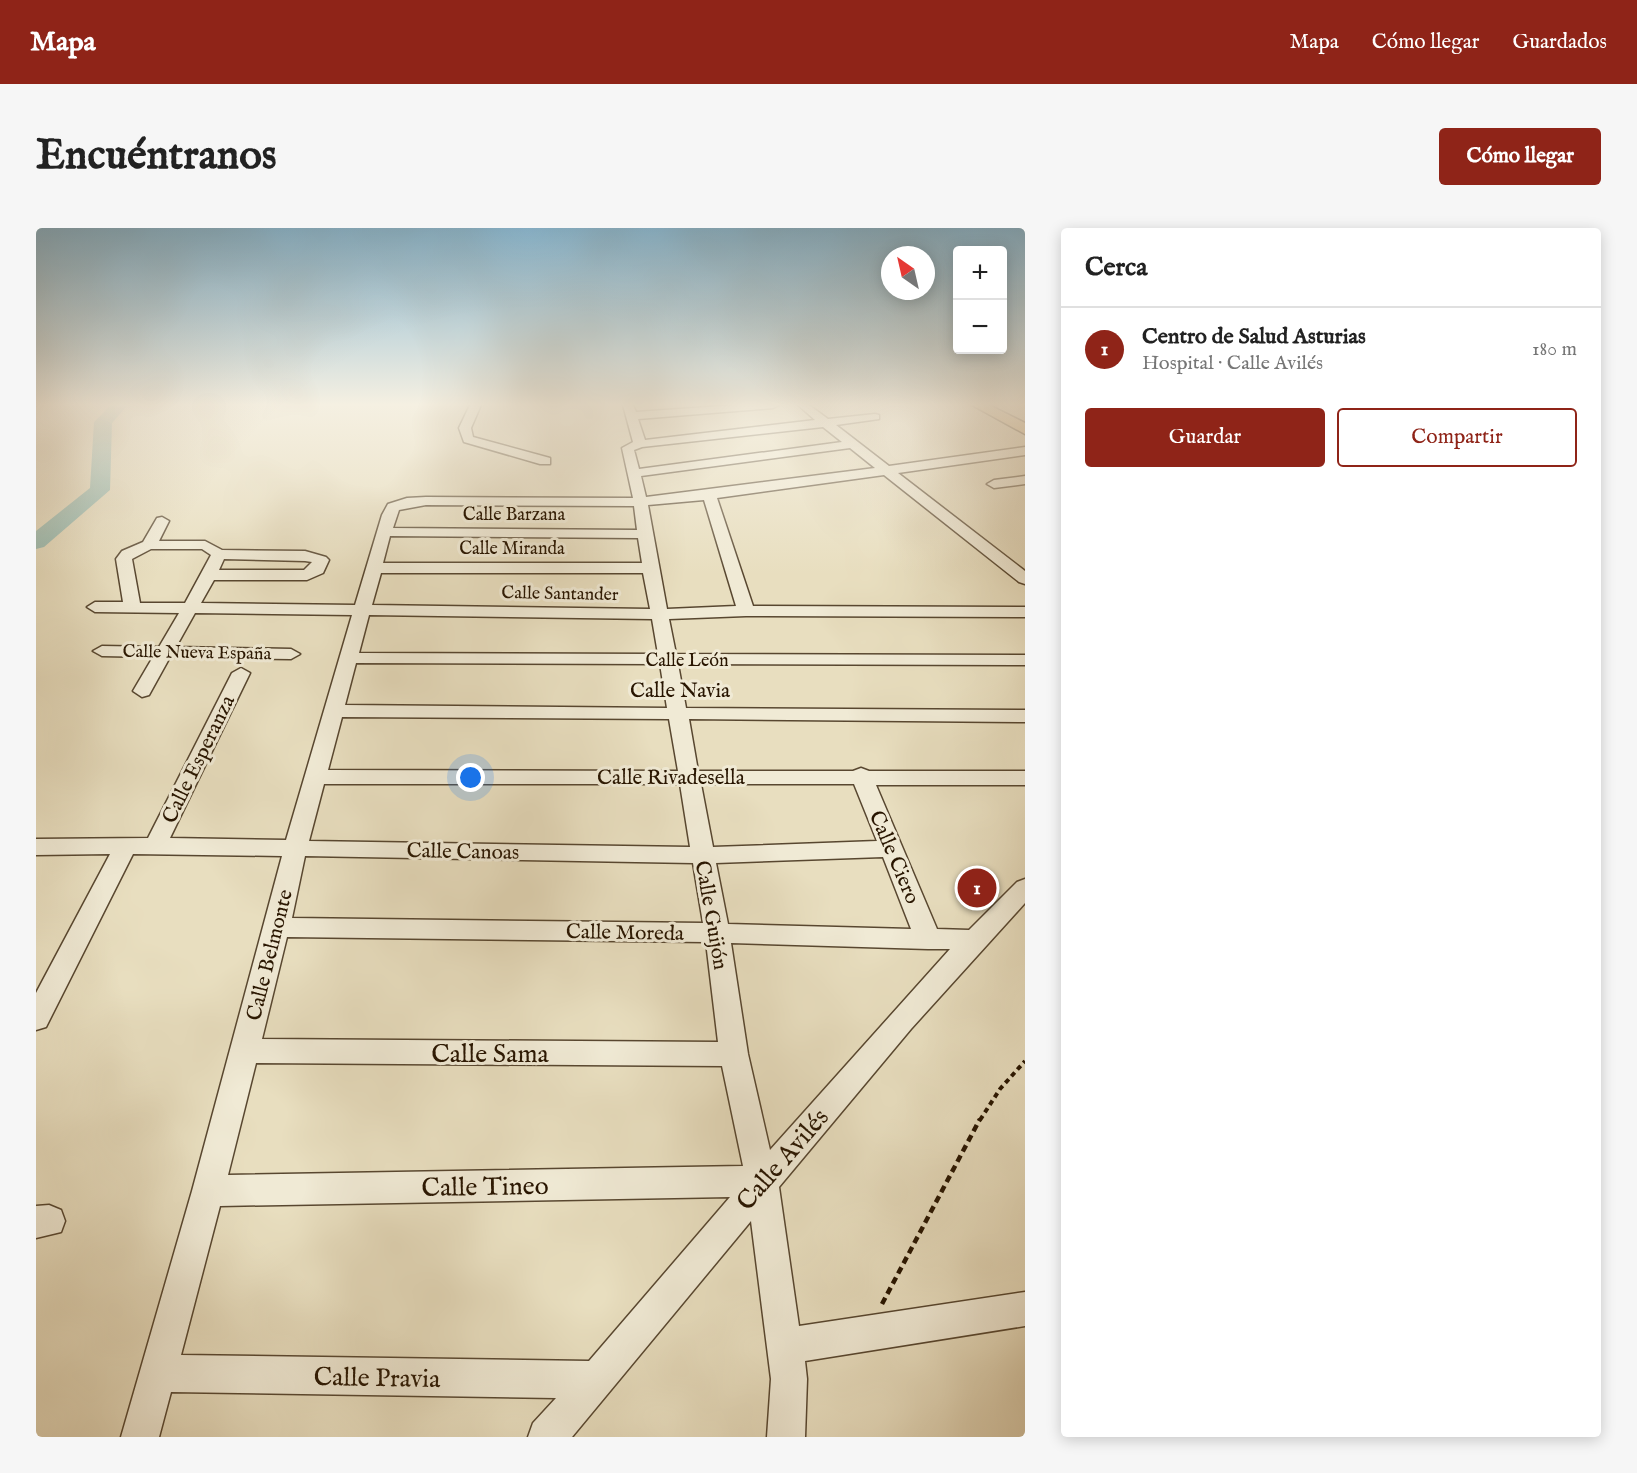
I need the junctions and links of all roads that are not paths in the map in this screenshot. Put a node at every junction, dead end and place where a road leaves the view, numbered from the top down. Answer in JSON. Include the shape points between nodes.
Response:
{"nodes":[{"id":1,"x":632,"y":461,"type":"edge"},
{"id":2,"x":722,"y":461,"type":"edge"},
{"id":3,"x":875,"y":461,"type":"edge"},
{"id":4,"x":943,"y":461,"type":"edge"},
{"id":5,"x":884,"y":469,"type":"junction"},
{"id":6,"x":635,"y":473,"type":"junction"},
{"id":7,"x":1025,"y":480,"type":"edge"},
{"id":8,"x":994,"y":484,"type":"dead end"},
{"id":9,"x":709,"y":495,"type":"junction"},
{"id":10,"x":640,"y":502,"type":"junction"},
{"id":11,"x":162,"y":522,"type":"dead end"},
{"id":12,"x":385,"y":532,"type":"junction"},
{"id":13,"x":643,"y":534,"type":"junction"},
{"id":14,"x":149,"y":545,"type":"junction"},
{"id":15,"x":219,"y":554,"type":"junction"},
{"id":16,"x":375,"y":568,"type":"junction"},
{"id":17,"x":648,"y":568,"type":"junction"},
{"id":18,"x":209,"y":575,"type":"junction"},
{"id":19,"x":1025,"y":579,"type":"edge"},
{"id":20,"x":132,"y":606,"type":"junction"},
{"id":21,"x":95,"y":607,"type":"dead end"},
{"id":22,"x":190,"y":607,"type":"junction"},
{"id":23,"x":362,"y":611,"type":"junction"},
{"id":24,"x":746,"y":611,"type":"junction"},
{"id":25,"x":1025,"y":612,"type":"edge"},
{"id":26,"x":660,"y":614,"type":"junction"},
{"id":27,"x":102,"y":651,"type":"dead end"},
{"id":28,"x":165,"y":652,"type":"junction"},
{"id":29,"x":291,"y":654,"type":"dead end"},
{"id":30,"x":350,"y":658,"type":"junction"},
{"id":31,"x":668,"y":660,"type":"junction"},
{"id":32,"x":1025,"y":660,"type":"edge"},
{"id":33,"x":241,"y":673,"type":"dead end"},
{"id":34,"x":142,"y":692,"type":"dead end"},
{"id":35,"x":335,"y":711,"type":"junction"},
{"id":36,"x":677,"y":714,"type":"junction"},
{"id":37,"x":1025,"y":716,"type":"edge"},
{"id":38,"x":861,"y":776,"type":"junction"},
{"id":39,"x":317,"y":777,"type":"junction"},
{"id":40,"x":687,"y":777,"type":"junction"},
{"id":41,"x":1025,"y":778,"type":"edge"},
{"id":42,"x":155,"y":846,"type":"junction"},
{"id":43,"x":36,"y":847,"type":"edge"},
{"id":44,"x":125,"y":847,"type":"junction"},
{"id":45,"x":295,"y":849,"type":"junction"},
{"id":46,"x":890,"y":849,"type":"junction"},
{"id":47,"x":702,"y":855,"type":"junction"},
{"id":48,"x":1025,"y":888,"type":"edge"},
{"id":49,"x":278,"y":927,"type":"junction"},
{"id":50,"x":717,"y":933,"type":"junction"},
{"id":51,"x":928,"y":939,"type":"junction"},
{"id":52,"x":973,"y":940,"type":"junction"},
{"id":53,"x":36,"y":1019,"type":"edge"},
{"id":54,"x":245,"y":1051,"type":"junction"},
{"id":55,"x":734,"y":1054,"type":"junction"},
{"id":56,"x":762,"y":1181,"type":"junction"},
{"id":57,"x":208,"y":1191,"type":"junction"},
{"id":58,"x":1025,"y":1309,"type":"edge"},
{"id":59,"x":786,"y":1346,"type":"junction"},
{"id":60,"x":159,"y":1373,"type":"junction"},
{"id":61,"x":596,"y":1380,"type":"junction"},
{"id":62,"x":782,"y":1431,"type":"edge"},
{"id":63,"x":140,"y":1437,"type":"edge"},
{"id":64,"x":547,"y":1437,"type":"edge"}],
"edges":[{"from":1,"to":6,"type":"street","name":"Calle Guijón"},
{"from":2,"to":6,"type":"street"},
{"from":3,"to":5,"type":"street"},
{"from":4,"to":5,"type":"street"},
{"from":5,"to":9,"type":"street"},
{"from":5,"to":19,"type":"street"},
{"from":6,"to":10,"type":"street","name":"Calle Guijón"},
{"from":7,"to":8,"type":"street"},
{"from":9,"to":10,"type":"street"},
{"from":9,"to":24,"type":"street"},
{"from":10,"to":12,"type":"street","name":"Calle Belmonte","via":[[426,501],[396,505],[389,514]]},
{"from":10,"to":13,"type":"street","name":"Calle Guijón"},
{"from":11,"to":14,"type":"street"},
{"from":12,"to":13,"type":"street","name":"Calle Barzana"},
{"from":12,"to":16,"type":"street","name":"Calle Belmonte"},
{"from":13,"to":17,"type":"street","name":"Calle Guijón"},
{"from":14,"to":15,"type":"street","via":[[195,544],[209,546]]},
{"from":14,"to":20,"type":"street","via":[[124,559]]},
{"from":15,"to":18,"type":"street"},
{"from":15,"to":18,"type":"street","via":[[292,555],[321,560],[316,570],[307,575]]},
{"from":16,"to":17,"type":"street","name":"Calle Miranda"},
{"from":16,"to":23,"type":"street","name":"Calle Belmonte"},
{"from":17,"to":26,"type":"street","name":"Calle Guijón"},
{"from":18,"to":22,"type":"street"},
{"from":20,"to":21,"type":"street","name":"Calle Santander"},
{"from":20,"to":22,"type":"street","name":"Calle Santander"},
{"from":22,"to":23,"type":"street","name":"Calle Santander"},
{"from":22,"to":28,"type":"street"},
{"from":23,"to":26,"type":"street","name":"Calle Santander"},
{"from":23,"to":30,"type":"street","name":"Calle Belmonte"},
{"from":24,"to":25,"type":"street","name":"Calle Santander"},
{"from":24,"to":26,"type":"street","name":"Calle Santander"},
{"from":26,"to":31,"type":"street","name":"Calle Guijón"},
{"from":27,"to":28,"type":"street","name":"Calle Nueva España"},
{"from":28,"to":29,"type":"street","name":"Calle Nueva España"},
{"from":28,"to":34,"type":"street"},
{"from":30,"to":31,"type":"street","name":"Calle León"},
{"from":30,"to":35,"type":"street","name":"Calle Belmonte"},
{"from":31,"to":32,"type":"street","name":"Calle León"},
{"from":31,"to":36,"type":"street","name":"Calle Guijón"},
{"from":33,"to":42,"type":"street","name":"Calle Esperanza"},
{"from":35,"to":36,"type":"street","name":"Calle Navia"},
{"from":35,"to":39,"type":"street","name":"Calle Belmonte"},
{"from":36,"to":37,"type":"street","name":"Calle Navia"},
{"from":36,"to":40,"type":"street","name":"Calle Guijón"},
{"from":38,"to":40,"type":"street","name":"Calle Rivadesella"},
{"from":38,"to":41,"type":"street","name":"Calle Rivadesella"},
{"from":38,"to":46,"type":"street","name":"Calle Ciero"},
{"from":39,"to":40,"type":"street","name":"Calle Rivadesella"},
{"from":39,"to":45,"type":"street","name":"Calle Belmonte"},
{"from":40,"to":47,"type":"street","name":"Calle Guijón"},
{"from":42,"to":44,"type":"street","name":"Calle Canoas"},
{"from":42,"to":45,"type":"street","name":"Calle Canoas"},
{"from":43,"to":44,"type":"street","name":"Calle Canoas"},
{"from":44,"to":53,"type":"street"},
{"from":45,"to":47,"type":"street","name":"Calle Canoas"},
{"from":45,"to":49,"type":"street","name":"Calle Belmonte"},
{"from":46,"to":47,"type":"street","name":"Calle Canoas"},
{"from":46,"to":51,"type":"street","name":"Calle Ciero"},
{"from":47,"to":50,"type":"street","name":"Calle Guijón"},
{"from":48,"to":52,"type":"street","name":"Calle Avilés"},
{"from":49,"to":50,"type":"street","name":"Calle Moreda"},
{"from":49,"to":54,"type":"street","name":"Calle Belmonte"},
{"from":50,"to":51,"type":"street","name":"Calle Moreda"},
{"from":50,"to":55,"type":"street","name":"Calle Guijón"},
{"from":51,"to":52,"type":"street","name":"Calle Moreda"},
{"from":52,"to":56,"type":"street","name":"Calle Avilés"},
{"from":54,"to":55,"type":"street","name":"Calle Sama"},
{"from":54,"to":57,"type":"street","name":"Calle Belmonte"},
{"from":55,"to":56,"type":"street","name":"Calle Guijón"},
{"from":56,"to":57,"type":"street","name":"Calle Tineo"},
{"from":56,"to":59,"type":"street","name":"Calle Guijón"},
{"from":56,"to":61,"type":"street","name":"Calle Avilés"},
{"from":57,"to":60,"type":"street","name":"Calle Belmonte"},
{"from":58,"to":59,"type":"street","via":[[868,1330]]},
{"from":59,"to":62,"type":"street","name":"Calle Guijón","via":[[789,1379]]},
{"from":60,"to":61,"type":"street","name":"Calle Pravia"},
{"from":60,"to":63,"type":"street","name":"Calle Belmonte"},
{"from":61,"to":64,"type":"street","name":"Calle Avilés"}]}
